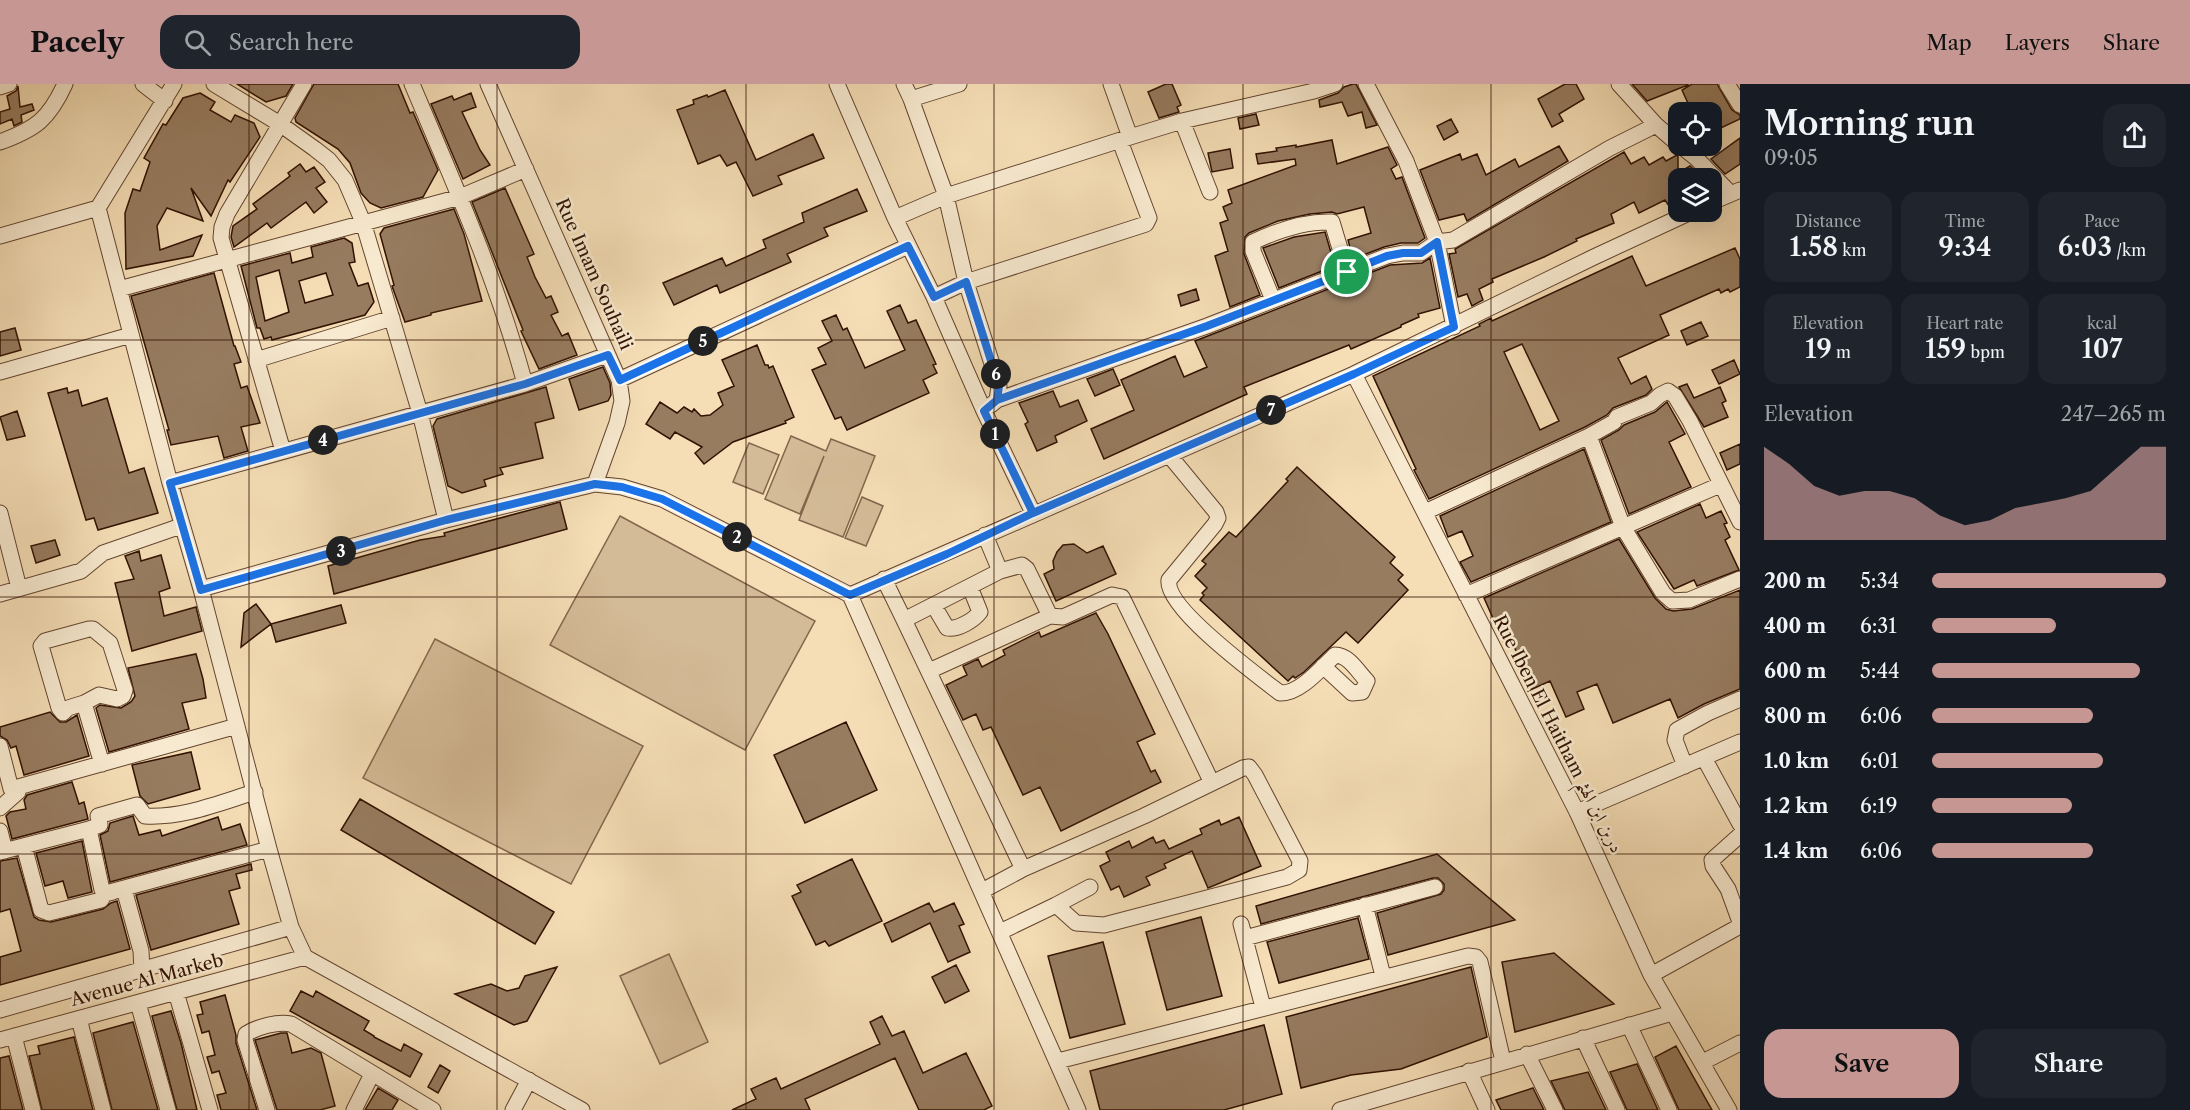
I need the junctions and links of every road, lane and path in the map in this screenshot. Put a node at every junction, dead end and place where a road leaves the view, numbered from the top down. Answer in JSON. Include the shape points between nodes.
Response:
{"nodes":[{"id":1,"x":9,"y":84,"type":"edge"},
{"id":2,"x":65,"y":84,"type":"edge"},
{"id":3,"x":143,"y":84,"type":"edge"},
{"id":4,"x":174,"y":84,"type":"edge"},
{"id":5,"x":214,"y":84,"type":"edge"},
{"id":6,"x":304,"y":84,"type":"edge"},
{"id":7,"x":412,"y":84,"type":"edge"},
{"id":8,"x":488,"y":84,"type":"edge"},
{"id":9,"x":837,"y":84,"type":"edge"},
{"id":10,"x":904,"y":84,"type":"edge"},
{"id":11,"x":959,"y":84,"type":"edge"},
{"id":12,"x":1111,"y":84,"type":"edge"},
{"id":13,"x":1335,"y":84,"type":"edge"},
{"id":14,"x":1366,"y":84,"type":"edge"},
{"id":15,"x":1619,"y":84,"type":"edge"},
{"id":16,"x":1727,"y":84,"type":"edge"},
{"id":17,"x":0,"y":87,"type":"edge"},
{"id":18,"x":911,"y":99,"type":"junction"},
{"id":19,"x":165,"y":101,"type":"junction"},
{"id":20,"x":1740,"y":105,"type":"edge"},
{"id":21,"x":1182,"y":121,"type":"junction"},
{"id":22,"x":280,"y":124,"type":"junction"},
{"id":23,"x":1656,"y":125,"type":"junction"},
{"id":24,"x":1668,"y":135,"type":"edge"},
{"id":25,"x":1125,"y":139,"type":"junction"},
{"id":26,"x":0,"y":142,"type":"edge"},
{"id":27,"x":1693,"y":156,"type":"edge"},
{"id":28,"x":526,"y":169,"type":"junction"},
{"id":29,"x":1210,"y":192,"type":"dead end"},
{"id":30,"x":1735,"y":192,"type":"edge"},
{"id":31,"x":946,"y":196,"type":"junction"},
{"id":32,"x":460,"y":197,"type":"junction"},
{"id":33,"x":99,"y":208,"type":"junction"},
{"id":34,"x":895,"y":218,"type":"junction"},
{"id":35,"x":363,"y":222,"type":"junction"},
{"id":36,"x":1669,"y":222,"type":"edge"},
{"id":37,"x":0,"y":236,"type":"edge"},
{"id":38,"x":1437,"y":242,"type":"junction"},
{"id":39,"x":908,"y":246,"type":"junction"},
{"id":40,"x":228,"y":260,"type":"junction"},
{"id":41,"x":1347,"y":272,"type":"junction"},
{"id":42,"x":966,"y":282,"type":"junction"},
{"id":43,"x":119,"y":289,"type":"junction"},
{"id":44,"x":934,"y":297,"type":"junction"},
{"id":45,"x":1273,"y":300,"type":"junction"},
{"id":46,"x":392,"y":318,"type":"junction"},
{"id":47,"x":1454,"y":327,"type":"junction"},
{"id":48,"x":131,"y":335,"type":"junction"},
{"id":49,"x":608,"y":355,"type":"junction"},
{"id":50,"x":256,"y":360,"type":"junction"},
{"id":51,"x":0,"y":372,"type":"edge"},
{"id":52,"x":1354,"y":374,"type":"junction"},
{"id":53,"x":620,"y":380,"type":"junction"},
{"id":54,"x":525,"y":384,"type":"junction"},
{"id":55,"x":997,"y":400,"type":"junction"},
{"id":56,"x":984,"y":411,"type":"junction"},
{"id":57,"x":420,"y":413,"type":"junction"},
{"id":58,"x":1589,"y":436,"type":"junction"},
{"id":59,"x":283,"y":451,"type":"junction"},
{"id":60,"x":1169,"y":455,"type":"junction"},
{"id":61,"x":170,"y":483,"type":"junction"},
{"id":62,"x":595,"y":484,"type":"junction"},
{"id":63,"x":1720,"y":485,"type":"junction"},
{"id":64,"x":0,"y":513,"type":"edge"},
{"id":65,"x":1033,"y":513,"type":"junction"},
{"id":66,"x":1425,"y":513,"type":"junction"},
{"id":67,"x":446,"y":520,"type":"junction"},
{"id":68,"x":1740,"y":522,"type":"edge"},
{"id":69,"x":181,"y":526,"type":"junction"},
{"id":70,"x":1623,"y":527,"type":"junction"},
{"id":71,"x":985,"y":535,"type":"junction"},
{"id":72,"x":1000,"y":571,"type":"junction"},
{"id":73,"x":884,"y":579,"type":"junction"},
{"id":74,"x":1740,"y":579,"type":"edge"},
{"id":75,"x":970,"y":587,"type":"junction"},
{"id":76,"x":19,"y":588,"type":"junction"},
{"id":77,"x":201,"y":590,"type":"junction"},
{"id":78,"x":0,"y":594,"type":"edge"},
{"id":79,"x":850,"y":595,"type":"junction"},
{"id":80,"x":1466,"y":596,"type":"junction"},
{"id":81,"x":934,"y":606,"type":"junction"},
{"id":82,"x":1050,"y":616,"type":"junction"},
{"id":83,"x":904,"y":620,"type":"junction"},
{"id":84,"x":1323,"y":666,"type":"dead end"},
{"id":85,"x":929,"y":671,"type":"junction"},
{"id":86,"x":1740,"y":699,"type":"edge"},
{"id":87,"x":84,"y":703,"type":"junction"},
{"id":88,"x":237,"y":726,"type":"junction"},
{"id":89,"x":1740,"y":742,"type":"edge"},
{"id":90,"x":0,"y":746,"type":"edge"},
{"id":91,"x":1704,"y":758,"type":"junction"},
{"id":92,"x":102,"y":764,"type":"junction"},
{"id":93,"x":1685,"y":766,"type":"junction"},
{"id":94,"x":1211,"y":782,"type":"junction"},
{"id":95,"x":11,"y":789,"type":"junction"},
{"id":96,"x":255,"y":792,"type":"junction"},
{"id":97,"x":0,"y":808,"type":"edge"},
{"id":98,"x":1577,"y":812,"type":"junction"},
{"id":99,"x":1740,"y":824,"type":"edge"},
{"id":100,"x":89,"y":829,"type":"junction"},
{"id":101,"x":0,"y":831,"type":"edge"},
{"id":102,"x":1740,"y":835,"type":"edge"},
{"id":103,"x":24,"y":846,"type":"junction"},
{"id":104,"x":268,"y":849,"type":"junction"},
{"id":105,"x":2,"y":852,"type":"edge"},
{"id":106,"x":1023,"y":869,"type":"junction"},
{"id":107,"x":1090,"y":887,"type":"dead end"},
{"id":108,"x":1435,"y":887,"type":"dead end"},
{"id":109,"x":118,"y":891,"type":"junction"},
{"id":110,"x":982,"y":891,"type":"junction"},
{"id":111,"x":1365,"y":905,"type":"junction"},
{"id":112,"x":1056,"y":906,"type":"junction"},
{"id":113,"x":1740,"y":924,"type":"edge"},
{"id":114,"x":291,"y":927,"type":"junction"},
{"id":115,"x":1000,"y":932,"type":"junction"},
{"id":116,"x":305,"y":957,"type":"junction"},
{"id":117,"x":142,"y":970,"type":"junction"},
{"id":118,"x":1651,"y":975,"type":"junction"},
{"id":119,"x":1383,"y":976,"type":"junction"},
{"id":120,"x":176,"y":992,"type":"junction"},
{"id":121,"x":138,"y":1002,"type":"junction"},
{"id":122,"x":1263,"y":1007,"type":"junction"},
{"id":123,"x":0,"y":1010,"type":"edge"},
{"id":124,"x":1672,"y":1013,"type":"junction"},
{"id":125,"x":79,"y":1019,"type":"junction"},
{"id":126,"x":1629,"y":1025,"type":"junction"},
{"id":127,"x":7,"y":1038,"type":"edge"},
{"id":128,"x":1583,"y":1038,"type":"junction"},
{"id":129,"x":1740,"y":1043,"type":"edge"},
{"id":130,"x":1527,"y":1054,"type":"junction"},
{"id":131,"x":1058,"y":1061,"type":"junction"},
{"id":132,"x":1503,"y":1061,"type":"junction"},
{"id":133,"x":1703,"y":1062,"type":"junction"},
{"id":134,"x":1468,"y":1071,"type":"junction"},
{"id":135,"x":372,"y":1074,"type":"junction"},
{"id":136,"x":529,"y":1080,"type":"junction"},
{"id":137,"x":33,"y":1110,"type":"edge"},
{"id":138,"x":104,"y":1110,"type":"edge"},
{"id":139,"x":168,"y":1110,"type":"edge"},
{"id":140,"x":210,"y":1110,"type":"edge"},
{"id":141,"x":267,"y":1110,"type":"edge"},
{"id":142,"x":354,"y":1110,"type":"edge"},
{"id":143,"x":433,"y":1110,"type":"edge"},
{"id":144,"x":513,"y":1110,"type":"edge"},
{"id":145,"x":582,"y":1110,"type":"edge"},
{"id":146,"x":1078,"y":1110,"type":"edge"},
{"id":147,"x":1341,"y":1110,"type":"edge"},
{"id":148,"x":1487,"y":1110,"type":"edge"},
{"id":149,"x":1555,"y":1110,"type":"edge"},
{"id":150,"x":1617,"y":1110,"type":"edge"},
{"id":151,"x":1669,"y":1110,"type":"edge"},
{"id":152,"x":1729,"y":1110,"type":"edge"}],
"edges":[{"from":1,"to":17,"type":"street"},
{"from":2,"to":26,"type":"street","via":[[45,118],[24,134]]},
{"from":3,"to":19,"type":"street"},
{"from":4,"to":19,"type":"street"},
{"from":5,"to":22,"type":"street"},
{"from":6,"to":22,"type":"street"},
{"from":7,"to":32,"type":"street"},
{"from":8,"to":28,"type":"street","name":"Rue Imam Souhaili"},
{"from":9,"to":34,"type":"street"},
{"from":10,"to":18,"type":"street"},
{"from":11,"to":18,"type":"street"},
{"from":12,"to":25,"type":"street"},
{"from":13,"to":21,"type":"street"},
{"from":14,"to":38,"type":"street","via":[[1406,161]]},
{"from":15,"to":23,"type":"street"},
{"from":16,"to":20,"type":"street"},
{"from":18,"to":31,"type":"street"},
{"from":19,"to":33,"type":"street"},
{"from":21,"to":25,"type":"street"},
{"from":21,"to":29,"type":"street"},
{"from":22,"to":35,"type":"street","via":[[330,160],[345,180]]},
{"from":22,"to":40,"type":"street","via":[[227,213],[221,238]]},
{"from":23,"to":24,"type":"street"},
{"from":23,"to":38,"type":"street","via":[[1453,240]]},
{"from":25,"to":31,"type":"street"},
{"from":25,"to":42,"type":"street","via":[[1149,218],[1146,224]]},
{"from":27,"to":30,"type":"street"},
{"from":28,"to":32,"type":"street"},
{"from":28,"to":49,"type":"street","name":"Rue Imam Souhaili"},
{"from":31,"to":34,"type":"street"},
{"from":31,"to":42,"type":"street"},
{"from":32,"to":35,"type":"street"},
{"from":32,"to":54,"type":"street","via":[[497,291]]},
{"from":33,"to":37,"type":"street"},
{"from":33,"to":43,"type":"street"},
{"from":34,"to":39,"type":"street"},
{"from":35,"to":40,"type":"street"},
{"from":35,"to":46,"type":"street"},
{"from":36,"to":47,"type":"street"},
{"from":38,"to":41,"type":"street","via":[[1421,253],[1387,256]]},
{"from":38,"to":47,"type":"street"},
{"from":39,"to":44,"type":"street"},
{"from":39,"to":53,"type":"street"},
{"from":40,"to":43,"type":"street"},
{"from":40,"to":50,"type":"street"},
{"from":41,"to":45,"type":"street"},
{"from":41,"to":45,"type":"street","via":[[1332,222],[1289,228],[1259,239],[1253,242],[1253,251]]},
{"from":42,"to":44,"type":"street"},
{"from":42,"to":55,"type":"street","via":[[999,386]]},
{"from":43,"to":48,"type":"street"},
{"from":44,"to":56,"type":"street"},
{"from":45,"to":55,"type":"street"},
{"from":46,"to":50,"type":"street"},
{"from":46,"to":57,"type":"street"},
{"from":47,"to":52,"type":"street"},
{"from":48,"to":51,"type":"street"},
{"from":48,"to":61,"type":"street"},
{"from":49,"to":53,"type":"street","name":"Rue Imam Souhaili"},
{"from":49,"to":54,"type":"street"},
{"from":50,"to":59,"type":"street"},
{"from":52,"to":60,"type":"street"},
{"from":52,"to":66,"type":"street","name":"Rue Iben El Haitham دربن ابن الهثم"},
{"from":53,"to":62,"type":"street","name":"Rue Imam Souhaili","via":[[622,401],[617,423]]},
{"from":54,"to":57,"type":"street"},
{"from":55,"to":56,"type":"street"},
{"from":56,"to":65,"type":"street"},
{"from":57,"to":59,"type":"street"},
{"from":57,"to":67,"type":"street"},
{"from":58,"to":63,"type":"street","via":[[1668,392],[1675,396],[1690,421]]},
{"from":58,"to":66,"type":"street"},
{"from":58,"to":70,"type":"street"},
{"from":59,"to":61,"type":"street"},
{"from":60,"to":65,"type":"street"},
{"from":60,"to":84,"type":"street","via":[[1218,518],[1169,580],[1167,586],[1173,598],[1189,617],[1280,693],[1300,686]]},
{"from":61,"to":69,"type":"street"},
{"from":62,"to":67,"type":"street"},
{"from":62,"to":79,"type":"street","via":[[662,499]]},
{"from":63,"to":68,"type":"street"},
{"from":63,"to":70,"type":"street"},
{"from":64,"to":76,"type":"street"},
{"from":65,"to":71,"type":"street"},
{"from":66,"to":80,"type":"street","name":"Rue Iben El Haitham دربن ابن الهثم"},
{"from":67,"to":77,"type":"street"},
{"from":69,"to":76,"type":"street","via":[[103,553],[81,571]]},
{"from":69,"to":77,"type":"street"},
{"from":70,"to":74,"type":"street","via":[[1663,593],[1672,601],[1689,600]]},
{"from":70,"to":80,"type":"street"},
{"from":71,"to":72,"type":"street"},
{"from":71,"to":73,"type":"street"},
{"from":72,"to":75,"type":"street"},
{"from":72,"to":82,"type":"street","via":[[1022,565],[1027,569]]},
{"from":73,"to":79,"type":"street"},
{"from":73,"to":83,"type":"street"},
{"from":75,"to":81,"type":"street"},
{"from":75,"to":81,"type":"street","via":[[980,612],[966,623],[947,628]]},
{"from":76,"to":78,"type":"street"},
{"from":77,"to":88,"type":"street"},
{"from":79,"to":110,"type":"street"},
{"from":80,"to":98,"type":"street","name":"Rue Iben El Haitham دربن ابن الهثم"},
{"from":81,"to":83,"type":"street"},
{"from":82,"to":85,"type":"street"},
{"from":82,"to":94,"type":"street","via":[[1063,617],[1112,595],[1122,597]]},
{"from":83,"to":85,"type":"street"},
{"from":85,"to":106,"type":"street"},
{"from":86,"to":93,"type":"street","via":[[1677,730],[1675,740]]},
{"from":87,"to":87,"type":"street","via":[[63,712],[59,708],[41,646],[45,641],[93,629],[110,643],[125,694],[117,699],[99,695]]},
{"from":87,"to":92,"type":"street"},
{"from":88,"to":92,"type":"street"},
{"from":88,"to":96,"type":"street"},
{"from":89,"to":91,"type":"street"},
{"from":90,"to":95,"type":"street"},
{"from":91,"to":93,"type":"street"},
{"from":91,"to":99,"type":"street"},
{"from":92,"to":95,"type":"street"},
{"from":93,"to":98,"type":"street"},
{"from":94,"to":106,"type":"street"},
{"from":94,"to":112,"type":"street","via":[[1249,767],[1300,861],[1299,870],[1287,877],[1104,925],[1076,923]]},
{"from":95,"to":97,"type":"street","via":[[18,792]]},
{"from":96,"to":100,"type":"street","via":[[165,817],[146,816],[137,806],[99,816],[100,825]]},
{"from":96,"to":104,"type":"street"},
{"from":98,"to":118,"type":"street","name":"Rue Iben El Haitham دربن ابن الهثم"},
{"from":100,"to":103,"type":"street"},
{"from":100,"to":109,"type":"street","via":[[102,890]]},
{"from":101,"to":105,"type":"street"},
{"from":102,"to":113,"type":"street","via":[[1712,860],[1728,889]]},
{"from":103,"to":105,"type":"street"},
{"from":103,"to":109,"type":"street","via":[[41,910],[49,913],[90,903]]},
{"from":104,"to":109,"type":"street"},
{"from":104,"to":114,"type":"street"},
{"from":106,"to":110,"type":"street"},
{"from":107,"to":112,"type":"street"},
{"from":108,"to":111,"type":"street"},
{"from":109,"to":117,"type":"street","via":[[141,951]]},
{"from":110,"to":115,"type":"street"},
{"from":111,"to":119,"type":"street"},
{"from":111,"to":122,"type":"street","via":[[1243,931]]},
{"from":112,"to":115,"type":"street"},
{"from":113,"to":118,"type":"street"},
{"from":114,"to":116,"type":"street"},
{"from":114,"to":117,"type":"street","name":"Avenue Al Markeb"},
{"from":115,"to":131,"type":"street"},
{"from":116,"to":120,"type":"street","name":"Avenue Al Markeb"},
{"from":116,"to":136,"type":"street"},
{"from":117,"to":123,"type":"street","name":"Avenue Al Markeb"},
{"from":118,"to":124,"type":"street","name":"Rue Iben El Haitham دربن ابن الهثم"},
{"from":119,"to":122,"type":"street"},
{"from":119,"to":132,"type":"street","via":[[1476,957]]},
{"from":120,"to":121,"type":"street","name":"Avenue Al Markeb"},
{"from":120,"to":140,"type":"street"},
{"from":121,"to":125,"type":"street","name":"Avenue Al Markeb"},
{"from":121,"to":139,"type":"street"},
{"from":122,"to":131,"type":"street"},
{"from":124,"to":126,"type":"street"},
{"from":124,"to":133,"type":"street","name":"Rue Iben El Haitham دربن ابن الهثم"},
{"from":125,"to":127,"type":"street","name":"Avenue Al Markeb"},
{"from":125,"to":138,"type":"street"},
{"from":126,"to":128,"type":"street"},
{"from":126,"to":151,"type":"street"},
{"from":127,"to":137,"type":"street"},
{"from":128,"to":130,"type":"street"},
{"from":128,"to":150,"type":"street"},
{"from":129,"to":133,"type":"street"},
{"from":130,"to":132,"type":"street"},
{"from":130,"to":149,"type":"street"},
{"from":131,"to":146,"type":"street"},
{"from":132,"to":134,"type":"street"},
{"from":133,"to":152,"type":"street","name":"Rue Iben El Haitham دربن ابن الهثم"},
{"from":134,"to":147,"type":"street"},
{"from":134,"to":148,"type":"street"},
{"from":135,"to":141,"type":"street","via":[[291,1024],[283,1022],[251,1031],[245,1040]]},
{"from":135,"to":142,"type":"street"},
{"from":135,"to":143,"type":"street"},
{"from":136,"to":144,"type":"street"},
{"from":136,"to":145,"type":"street"}]}
